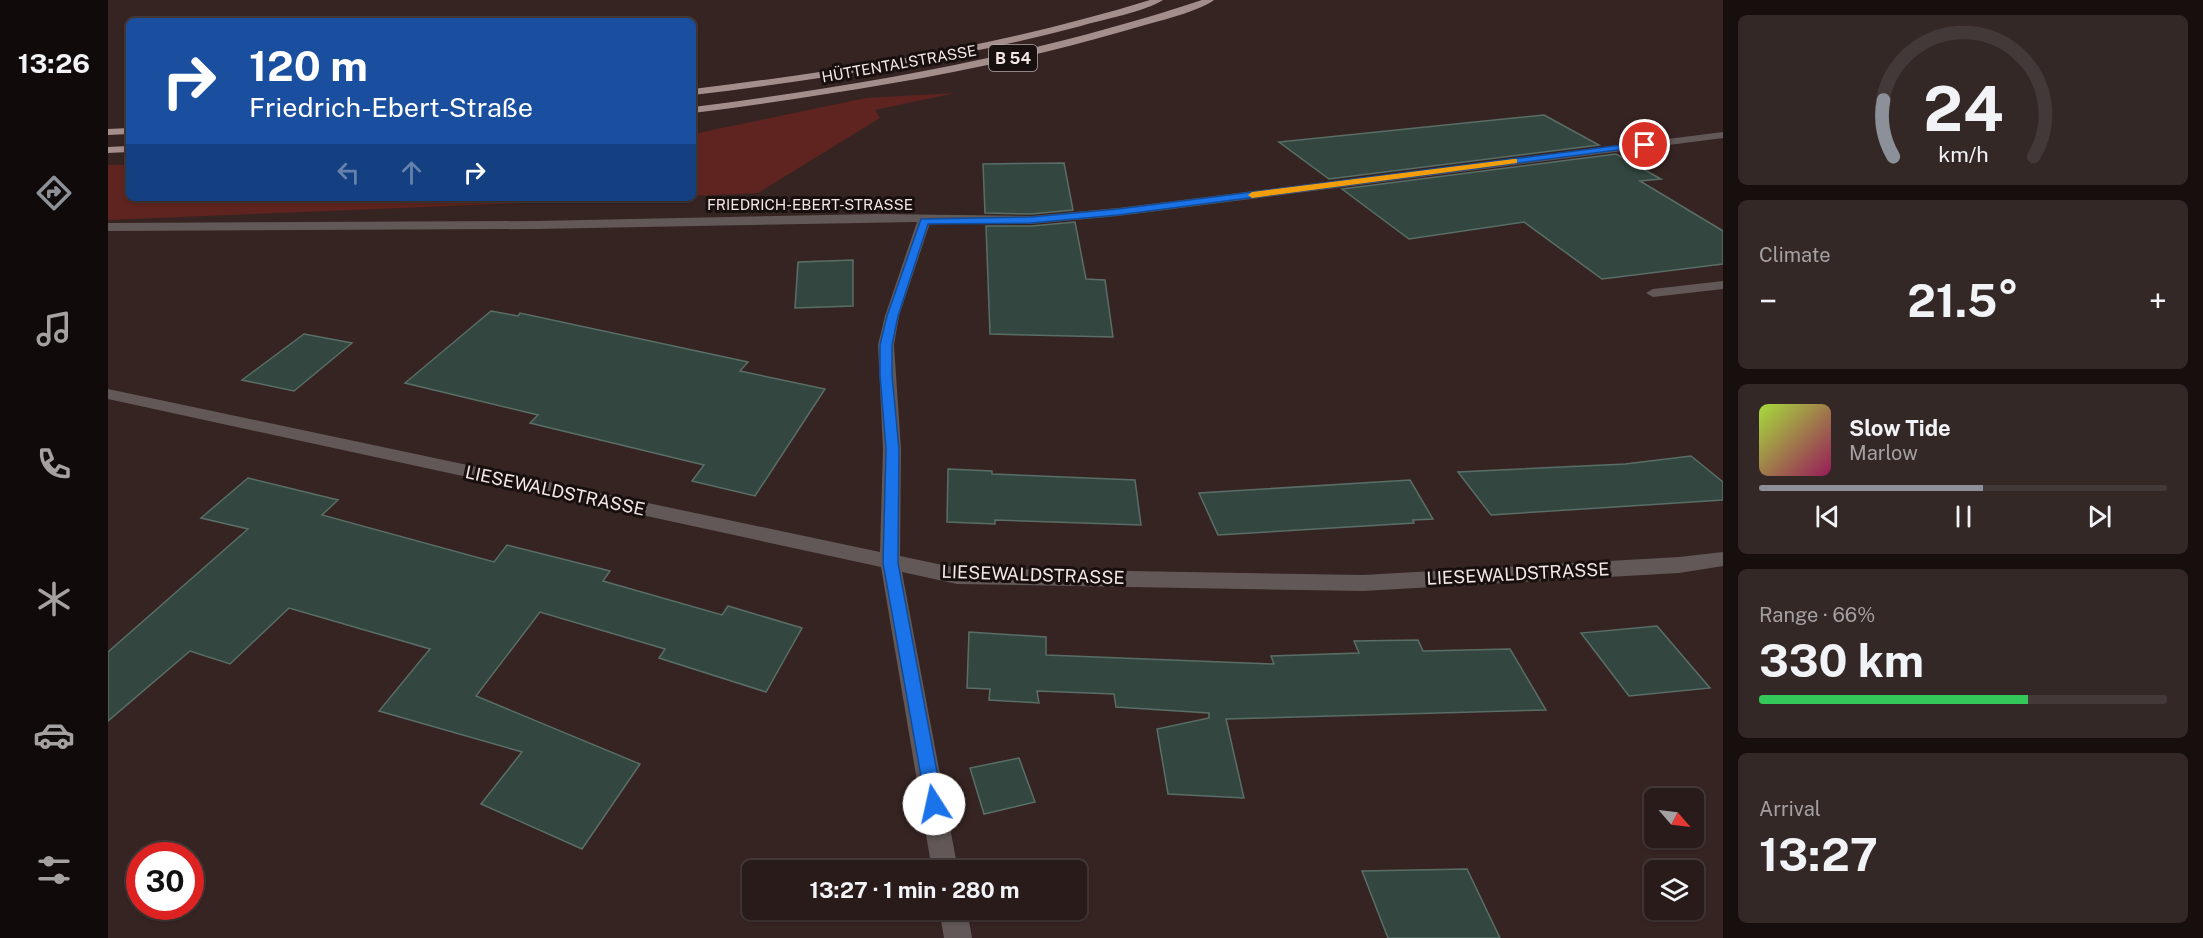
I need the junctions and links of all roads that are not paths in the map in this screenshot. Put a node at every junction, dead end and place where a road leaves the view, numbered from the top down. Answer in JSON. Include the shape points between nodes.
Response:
{"nodes":[{"id":1,"x":1159,"y":0,"type":"edge"},
{"id":2,"x":1210,"y":0,"type":"edge"},
{"id":3,"x":696,"y":92,"type":"edge"},
{"id":4,"x":696,"y":110,"type":"edge"},
{"id":5,"x":126,"y":131,"type":"edge"},
{"id":6,"x":108,"y":132,"type":"edge"},
{"id":7,"x":1723,"y":135,"type":"edge"},
{"id":8,"x":126,"y":149,"type":"edge"},
{"id":9,"x":108,"y":150,"type":"edge"},
{"id":10,"x":924,"y":221,"type":"junction"},
{"id":11,"x":108,"y":227,"type":"edge"},
{"id":12,"x":1723,"y":285,"type":"edge"},
{"id":13,"x":1653,"y":293,"type":"dead end"},
{"id":14,"x":108,"y":394,"type":"edge"},
{"id":15,"x":1723,"y":560,"type":"edge"},
{"id":16,"x":890,"y":563,"type":"junction"},
{"id":17,"x":943,"y":860,"type":"edge"},
{"id":18,"x":954,"y":920,"type":"edge"},
{"id":19,"x":958,"y":938,"type":"edge"}],
"edges":[{"from":1,"to":3,"type":"highway","name":"HÜTTENTALSTRASSE","number":"B 54","via":[[1008,42],[800,79]]},
{"from":2,"to":4,"type":"highway","name":"HÜTTENTALSTRASSE","number":"B 54","via":[[1049,51],[810,96]]},
{"from":5,"to":6,"type":"highway"},
{"from":7,"to":10,"type":"street","name":"FRIEDRICH-EBERT-STRASSE","via":[[1118,212],[1031,220]]},
{"from":8,"to":9,"type":"highway"},
{"from":10,"to":11,"type":"street","name":"FRIEDRICH-EBERT-STRASSE","via":[[878,218],[536,225]]},
{"from":10,"to":16,"type":"street","via":[[886,345],[892,449]]},
{"from":12,"to":13,"type":"street"},
{"from":14,"to":16,"type":"street","name":"LIESEWALDSTRASSE"},
{"from":15,"to":16,"type":"street","name":"LIESEWALDSTRASSE","via":[[1364,583],[957,576]]},
{"from":16,"to":17,"type":"street"},
{"from":18,"to":19,"type":"street"}]}
